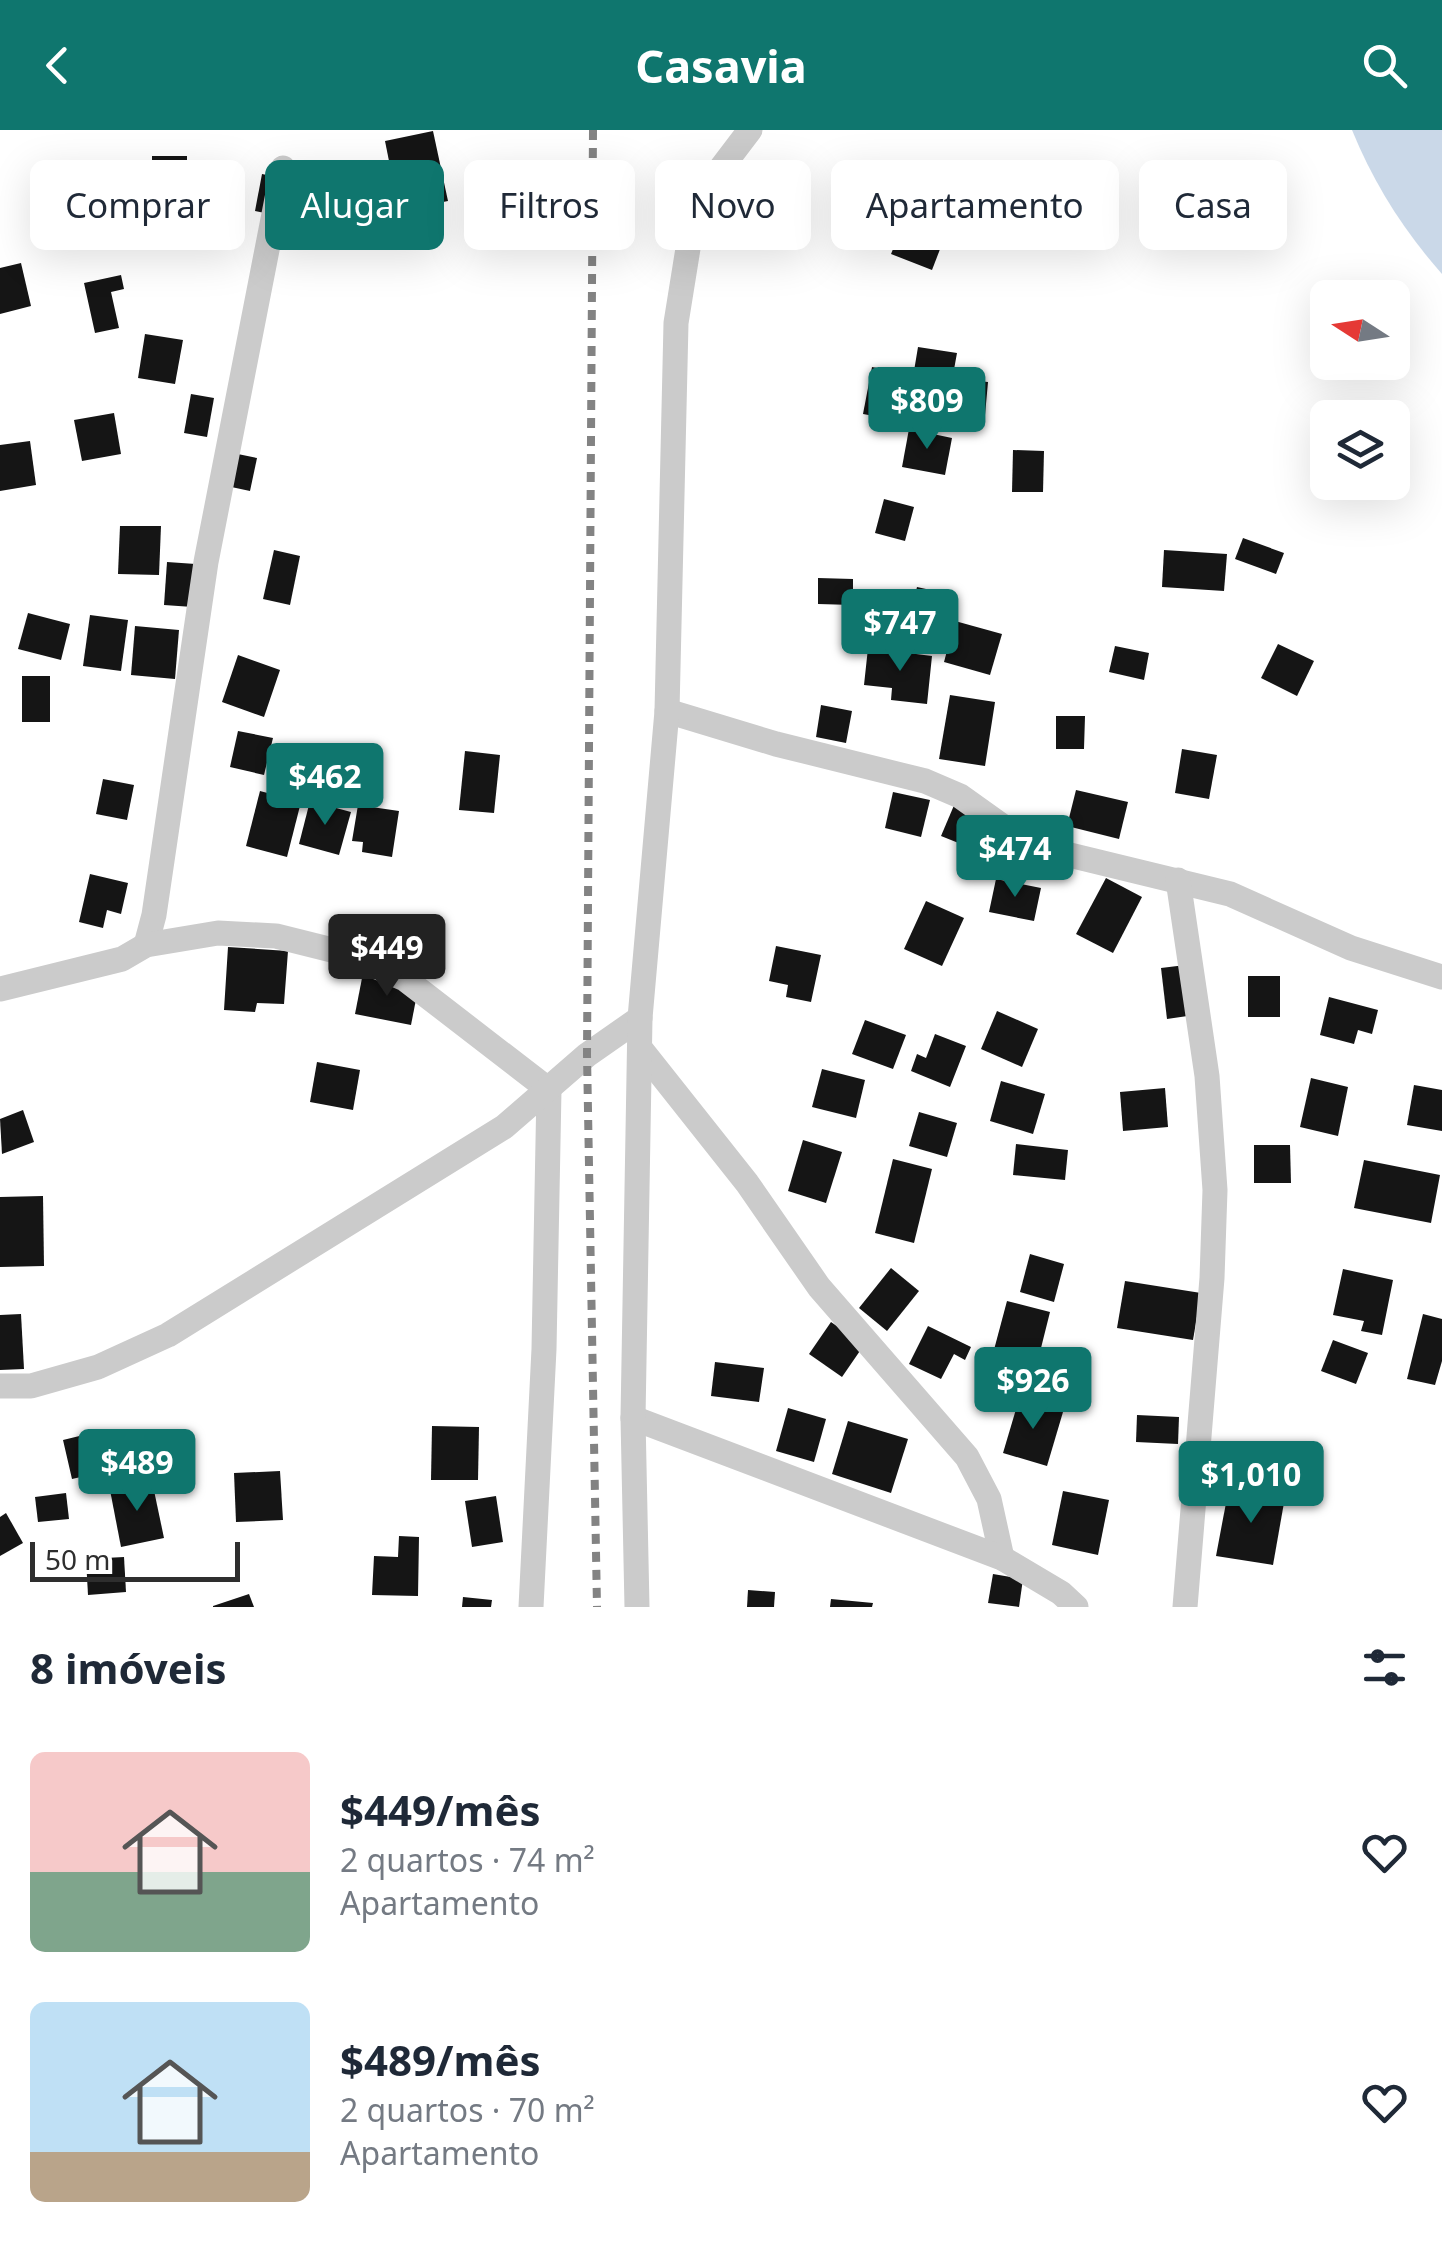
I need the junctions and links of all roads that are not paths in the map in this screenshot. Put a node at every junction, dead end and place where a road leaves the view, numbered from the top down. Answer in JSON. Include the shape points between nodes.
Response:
{"nodes":[{"id":1,"x":750,"y":130,"type":"edge"},
{"id":2,"x":268,"y":250,"type":"edge"},
{"id":3,"x":667,"y":711,"type":"junction"},
{"id":4,"x":1178,"y":880,"type":"junction"},
{"id":5,"x":146,"y":945,"type":"junction"},
{"id":6,"x":1442,"y":977,"type":"edge"},
{"id":7,"x":0,"y":989,"type":"edge"},
{"id":8,"x":640,"y":1018,"type":"junction"},
{"id":9,"x":640,"y":1048,"type":"junction"},
{"id":10,"x":549,"y":1090,"type":"junction"},
{"id":11,"x":0,"y":1386,"type":"edge"},
{"id":12,"x":634,"y":1418,"type":"junction"},
{"id":13,"x":1002,"y":1558,"type":"junction"},
{"id":14,"x":531,"y":1607,"type":"edge"},
{"id":15,"x":637,"y":1607,"type":"edge"},
{"id":16,"x":1076,"y":1607,"type":"edge"},
{"id":17,"x":1186,"y":1607,"type":"edge"}],
"edges":[{"from":1,"to":3,"type":"street","via":[[715,176],[690,236],[676,323]]},
{"from":2,"to":5,"type":"street","via":[[206,562]]},
{"from":3,"to":4,"type":"street","via":[[925,781],[1045,849]]},
{"from":3,"to":8,"type":"street"},
{"from":4,"to":6,"type":"street"},
{"from":4,"to":17,"type":"street","via":[[1208,1076],[1214,1190]]},
{"from":5,"to":7,"type":"street","via":[[122,959]]},
{"from":5,"to":10,"type":"street","via":[[218,933],[276,936],[344,953],[405,979]]},
{"from":8,"to":9,"type":"street"},
{"from":8,"to":10,"type":"street"},
{"from":9,"to":12,"type":"street"},
{"from":9,"to":13,"type":"street","via":[[747,1183],[819,1288],[967,1457],[989,1499]]},
{"from":10,"to":11,"type":"street","via":[[504,1127],[168,1335],[98,1367],[31,1386]]},
{"from":10,"to":14,"type":"street"},
{"from":12,"to":13,"type":"street"},
{"from":12,"to":15,"type":"street"},
{"from":13,"to":16,"type":"street"}]}
